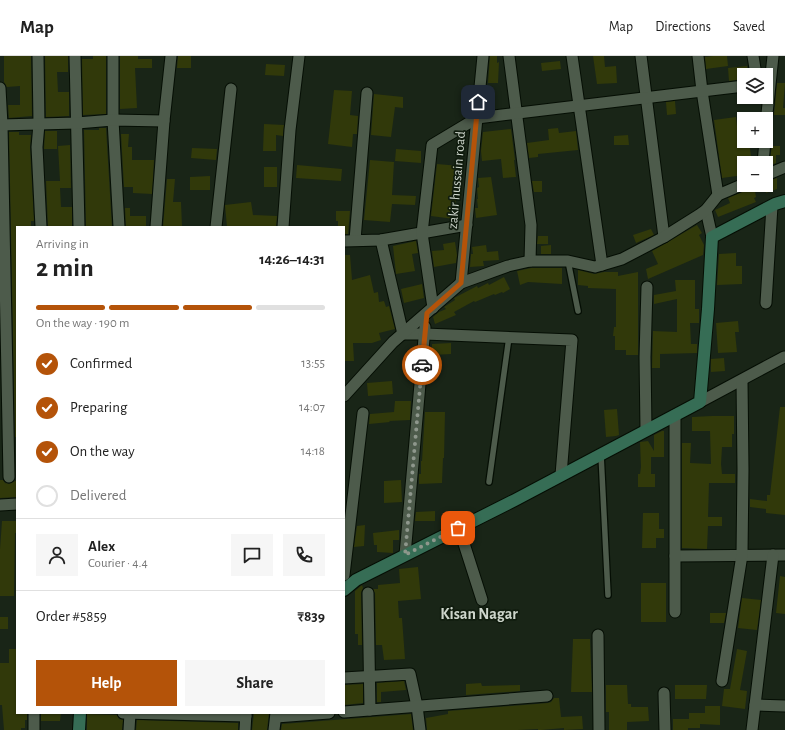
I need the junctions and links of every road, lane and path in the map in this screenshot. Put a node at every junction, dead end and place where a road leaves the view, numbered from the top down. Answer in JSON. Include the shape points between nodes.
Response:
{"nodes":[{"id":1,"x":38,"y":56,"type":"edge"},
{"id":2,"x":75,"y":56,"type":"edge"},
{"id":3,"x":113,"y":56,"type":"edge"},
{"id":4,"x":171,"y":56,"type":"edge"},
{"id":5,"x":299,"y":56,"type":"edge"},
{"id":6,"x":483,"y":56,"type":"edge"},
{"id":7,"x":509,"y":56,"type":"edge"},
{"id":8,"x":572,"y":56,"type":"edge"},
{"id":9,"x":640,"y":56,"type":"edge"},
{"id":10,"x":698,"y":56,"type":"edge"},
{"id":11,"x":753,"y":56,"type":"edge"},
{"id":12,"x":773,"y":56,"type":"edge"},
{"id":13,"x":755,"y":68,"type":"edge"},
{"id":14,"x":771,"y":68,"type":"edge"},
{"id":15,"x":737,"y":87,"type":"edge"},
{"id":16,"x":0,"y":88,"type":"edge"},
{"id":17,"x":231,"y":89,"type":"dead end"},
{"id":18,"x":702,"y":91,"type":"junction"},
{"id":19,"x":367,"y":93,"type":"dead end"},
{"id":20,"x":647,"y":97,"type":"junction"},
{"id":21,"x":579,"y":106,"type":"junction"},
{"id":22,"x":517,"y":113,"type":"junction"},
{"id":23,"x":477,"y":118,"type":"junction"},
{"id":24,"x":113,"y":120,"type":"junction"},
{"id":25,"x":164,"y":121,"type":"junction"},
{"id":26,"x":77,"y":123,"type":"junction"},
{"id":27,"x":39,"y":124,"type":"junction"},
{"id":28,"x":1,"y":125,"type":"edge"},
{"id":29,"x":785,"y":167,"type":"edge"},
{"id":30,"x":773,"y":172,"type":"edge"},
{"id":31,"x":737,"y":187,"type":"edge"},
{"id":32,"x":718,"y":195,"type":"junction"},
{"id":33,"x":785,"y":201,"type":"edge"},
{"id":34,"x":772,"y":206,"type":"junction"},
{"id":35,"x":706,"y":210,"type":"junction"},
{"id":36,"x":467,"y":225,"type":"junction"},
{"id":37,"x":41,"y":226,"type":"edge"},
{"id":38,"x":79,"y":226,"type":"edge"},
{"id":39,"x":119,"y":226,"type":"edge"},
{"id":40,"x":156,"y":226,"type":"edge"},
{"id":41,"x":216,"y":226,"type":"edge"},
{"id":42,"x":283,"y":226,"type":"edge"},
{"id":43,"x":422,"y":233,"type":"junction"},
{"id":44,"x":664,"y":237,"type":"junction"},
{"id":45,"x":712,"y":237,"type":"junction"},
{"id":46,"x":356,"y":240,"type":"junction"},
{"id":47,"x":381,"y":240,"type":"junction"},
{"id":48,"x":345,"y":241,"type":"edge"},
{"id":49,"x":530,"y":261,"type":"junction"},
{"id":50,"x":568,"y":261,"type":"junction"},
{"id":51,"x":602,"y":265,"type":"junction"},
{"id":52,"x":461,"y":283,"type":"junction"},
{"id":53,"x":647,"y":287,"type":"dead end"},
{"id":54,"x":766,"y":303,"type":"dead end"},
{"id":55,"x":3,"y":304,"type":"edge"},
{"id":56,"x":430,"y":310,"type":"junction"},
{"id":57,"x":578,"y":311,"type":"dead end"},
{"id":58,"x":403,"y":334,"type":"junction"},
{"id":59,"x":425,"y":334,"type":"junction"},
{"id":60,"x":509,"y":337,"type":"junction"},
{"id":61,"x":8,"y":349,"type":"edge"},
{"id":62,"x":784,"y":357,"type":"dead end"},
{"id":63,"x":742,"y":380,"type":"junction"},
{"id":64,"x":345,"y":395,"type":"edge"},
{"id":65,"x":12,"y":398,"type":"edge"},
{"id":66,"x":700,"y":402,"type":"junction"},
{"id":67,"x":363,"y":413,"type":"dead end"},
{"id":68,"x":676,"y":415,"type":"junction"},
{"id":69,"x":646,"y":430,"type":"junction"},
{"id":70,"x":4,"y":432,"type":"edge"},
{"id":71,"x":601,"y":454,"type":"junction"},
{"id":72,"x":561,"y":475,"type":"junction"},
{"id":73,"x":9,"y":477,"type":"edge"},
{"id":74,"x":489,"y":482,"type":"dead end"},
{"id":75,"x":16,"y":504,"type":"edge"},
{"id":76,"x":0,"y":505,"type":"edge"},
{"id":77,"x":458,"y":528,"type":"junction"},
{"id":78,"x":405,"y":555,"type":"junction"},
{"id":79,"x":742,"y":555,"type":"junction"},
{"id":80,"x":773,"y":555,"type":"junction"},
{"id":81,"x":785,"y":555,"type":"edge"},
{"id":82,"x":675,"y":556,"type":"junction"},
{"id":83,"x":345,"y":566,"type":"edge"},
{"id":84,"x":345,"y":589,"type":"edge"},
{"id":85,"x":368,"y":593,"type":"dead end"},
{"id":86,"x":608,"y":595,"type":"dead end"},
{"id":87,"x":482,"y":600,"type":"dead end"},
{"id":88,"x":675,"y":612,"type":"dead end"},
{"id":89,"x":598,"y":635,"type":"dead end"},
{"id":90,"x":370,"y":677,"type":"junction"},
{"id":91,"x":345,"y":678,"type":"edge"},
{"id":92,"x":722,"y":681,"type":"dead end"},
{"id":93,"x":664,"y":693,"type":"dead end"},
{"id":94,"x":547,"y":696,"type":"dead end"},
{"id":95,"x":754,"y":705,"type":"junction"},
{"id":96,"x":417,"y":706,"type":"junction"},
{"id":97,"x":785,"y":706,"type":"edge"},
{"id":98,"x":370,"y":710,"type":"junction"},
{"id":99,"x":345,"y":712,"type":"edge"},
{"id":100,"x":34,"y":714,"type":"edge"},
{"id":101,"x":80,"y":714,"type":"edge"},
{"id":102,"x":130,"y":714,"type":"edge"},
{"id":103,"x":246,"y":714,"type":"edge"},
{"id":104,"x":302,"y":714,"type":"edge"},
{"id":105,"x":276,"y":715,"type":"edge"},
{"id":106,"x":34,"y":730,"type":"edge"},
{"id":107,"x":79,"y":730,"type":"edge"},
{"id":108,"x":129,"y":730,"type":"edge"},
{"id":109,"x":245,"y":730,"type":"edge"},
{"id":110,"x":274,"y":730,"type":"edge"},
{"id":111,"x":420,"y":730,"type":"edge"},
{"id":112,"x":599,"y":730,"type":"edge"},
{"id":113,"x":665,"y":730,"type":"edge"},
{"id":114,"x":752,"y":730,"type":"edge"}],
"edges":[{"from":1,"to":27,"type":"street"},
{"from":2,"to":26,"type":"street"},
{"from":3,"to":24,"type":"street"},
{"from":4,"to":25,"type":"street"},
{"from":5,"to":42,"type":"street","via":[[290,130]]},
{"from":6,"to":23,"type":"street","name":"zakir hussain road"},
{"from":7,"to":22,"type":"street"},
{"from":8,"to":21,"type":"street"},
{"from":9,"to":20,"type":"street"},
{"from":10,"to":18,"type":"street"},
{"from":11,"to":13,"type":"street"},
{"from":12,"to":14,"type":"street"},
{"from":15,"to":18,"type":"street"},
{"from":16,"to":28,"type":"street"},
{"from":17,"to":41,"type":"street"},
{"from":18,"to":20,"type":"street"},
{"from":18,"to":32,"type":"street"},
{"from":19,"to":46,"type":"street"},
{"from":20,"to":21,"type":"street"},
{"from":20,"to":44,"type":"street"},
{"from":21,"to":22,"type":"street"},
{"from":21,"to":51,"type":"street"},
{"from":22,"to":23,"type":"street"},
{"from":22,"to":49,"type":"street","via":[[531,225]]},
{"from":23,"to":36,"type":"street","name":"zakir hussain road"},
{"from":23,"to":43,"type":"street","via":[[432,145]]},
{"from":24,"to":25,"type":"street"},
{"from":24,"to":26,"type":"street"},
{"from":24,"to":39,"type":"street"},
{"from":25,"to":40,"type":"street"},
{"from":26,"to":27,"type":"street"},
{"from":26,"to":38,"type":"street"},
{"from":27,"to":28,"type":"street"},
{"from":27,"to":37,"type":"street","via":[[37,147]]},
{"from":28,"to":55,"type":"street"},
{"from":29,"to":30,"type":"street"},
{"from":31,"to":32,"type":"street"},
{"from":32,"to":35,"type":"street"},
{"from":33,"to":34,"type":"street"},
{"from":34,"to":45,"type":"street"},
{"from":34,"to":54,"type":"street"},
{"from":35,"to":44,"type":"street"},
{"from":35,"to":45,"type":"street"},
{"from":36,"to":43,"type":"street"},
{"from":36,"to":52,"type":"street","name":"zakir hussain road"},
{"from":43,"to":47,"type":"street"},
{"from":43,"to":56,"type":"street"},
{"from":44,"to":51,"type":"street","via":[[622,259]]},
{"from":45,"to":66,"type":"street"},
{"from":46,"to":47,"type":"street"},
{"from":46,"to":48,"type":"street"},
{"from":47,"to":58,"type":"street"},
{"from":49,"to":50,"type":"street"},
{"from":49,"to":52,"type":"street"},
{"from":50,"to":51,"type":"street","via":[[595,267]]},
{"from":50,"to":57,"type":"lane"},
{"from":52,"to":56,"type":"street"},
{"from":53,"to":69,"type":"street"},
{"from":55,"to":61,"type":"street"},
{"from":56,"to":58,"type":"street"},
{"from":56,"to":59,"type":"street"},
{"from":58,"to":59,"type":"street"},
{"from":58,"to":64,"type":"street"},
{"from":59,"to":60,"type":"street"},
{"from":59,"to":78,"type":"street"},
{"from":60,"to":72,"type":"street","via":[[572,340]]},
{"from":60,"to":74,"type":"lane"},
{"from":61,"to":65,"type":"street"},
{"from":62,"to":63,"type":"street"},
{"from":63,"to":66,"type":"street"},
{"from":63,"to":79,"type":"street"},
{"from":65,"to":70,"type":"street"},
{"from":66,"to":68,"type":"street"},
{"from":67,"to":83,"type":"street"},
{"from":68,"to":69,"type":"street"},
{"from":68,"to":82,"type":"street"},
{"from":69,"to":71,"type":"street"},
{"from":70,"to":73,"type":"street"},
{"from":71,"to":72,"type":"street"},
{"from":71,"to":86,"type":"lane"},
{"from":72,"to":77,"type":"street"},
{"from":75,"to":76,"type":"street"},
{"from":77,"to":78,"type":"street"},
{"from":77,"to":87,"type":"street"},
{"from":78,"to":84,"type":"street","via":[[356,580]]},
{"from":79,"to":80,"type":"street"},
{"from":79,"to":82,"type":"street"},
{"from":79,"to":92,"type":"street"},
{"from":80,"to":81,"type":"street"},
{"from":80,"to":95,"type":"street"},
{"from":82,"to":88,"type":"street"},
{"from":85,"to":90,"type":"street"},
{"from":89,"to":112,"type":"street"},
{"from":90,"to":91,"type":"street"},
{"from":90,"to":96,"type":"street","via":[[410,674]]},
{"from":90,"to":98,"type":"street"},
{"from":93,"to":113,"type":"street"},
{"from":94,"to":96,"type":"street"},
{"from":95,"to":97,"type":"street"},
{"from":95,"to":114,"type":"street"},
{"from":96,"to":98,"type":"street"},
{"from":96,"to":111,"type":"street"},
{"from":98,"to":99,"type":"street"},
{"from":100,"to":106,"type":"street"},
{"from":101,"to":107,"type":"street"},
{"from":102,"to":108,"type":"street"},
{"from":103,"to":109,"type":"street"},
{"from":104,"to":105,"type":"street"},
{"from":105,"to":110,"type":"street"}]}
